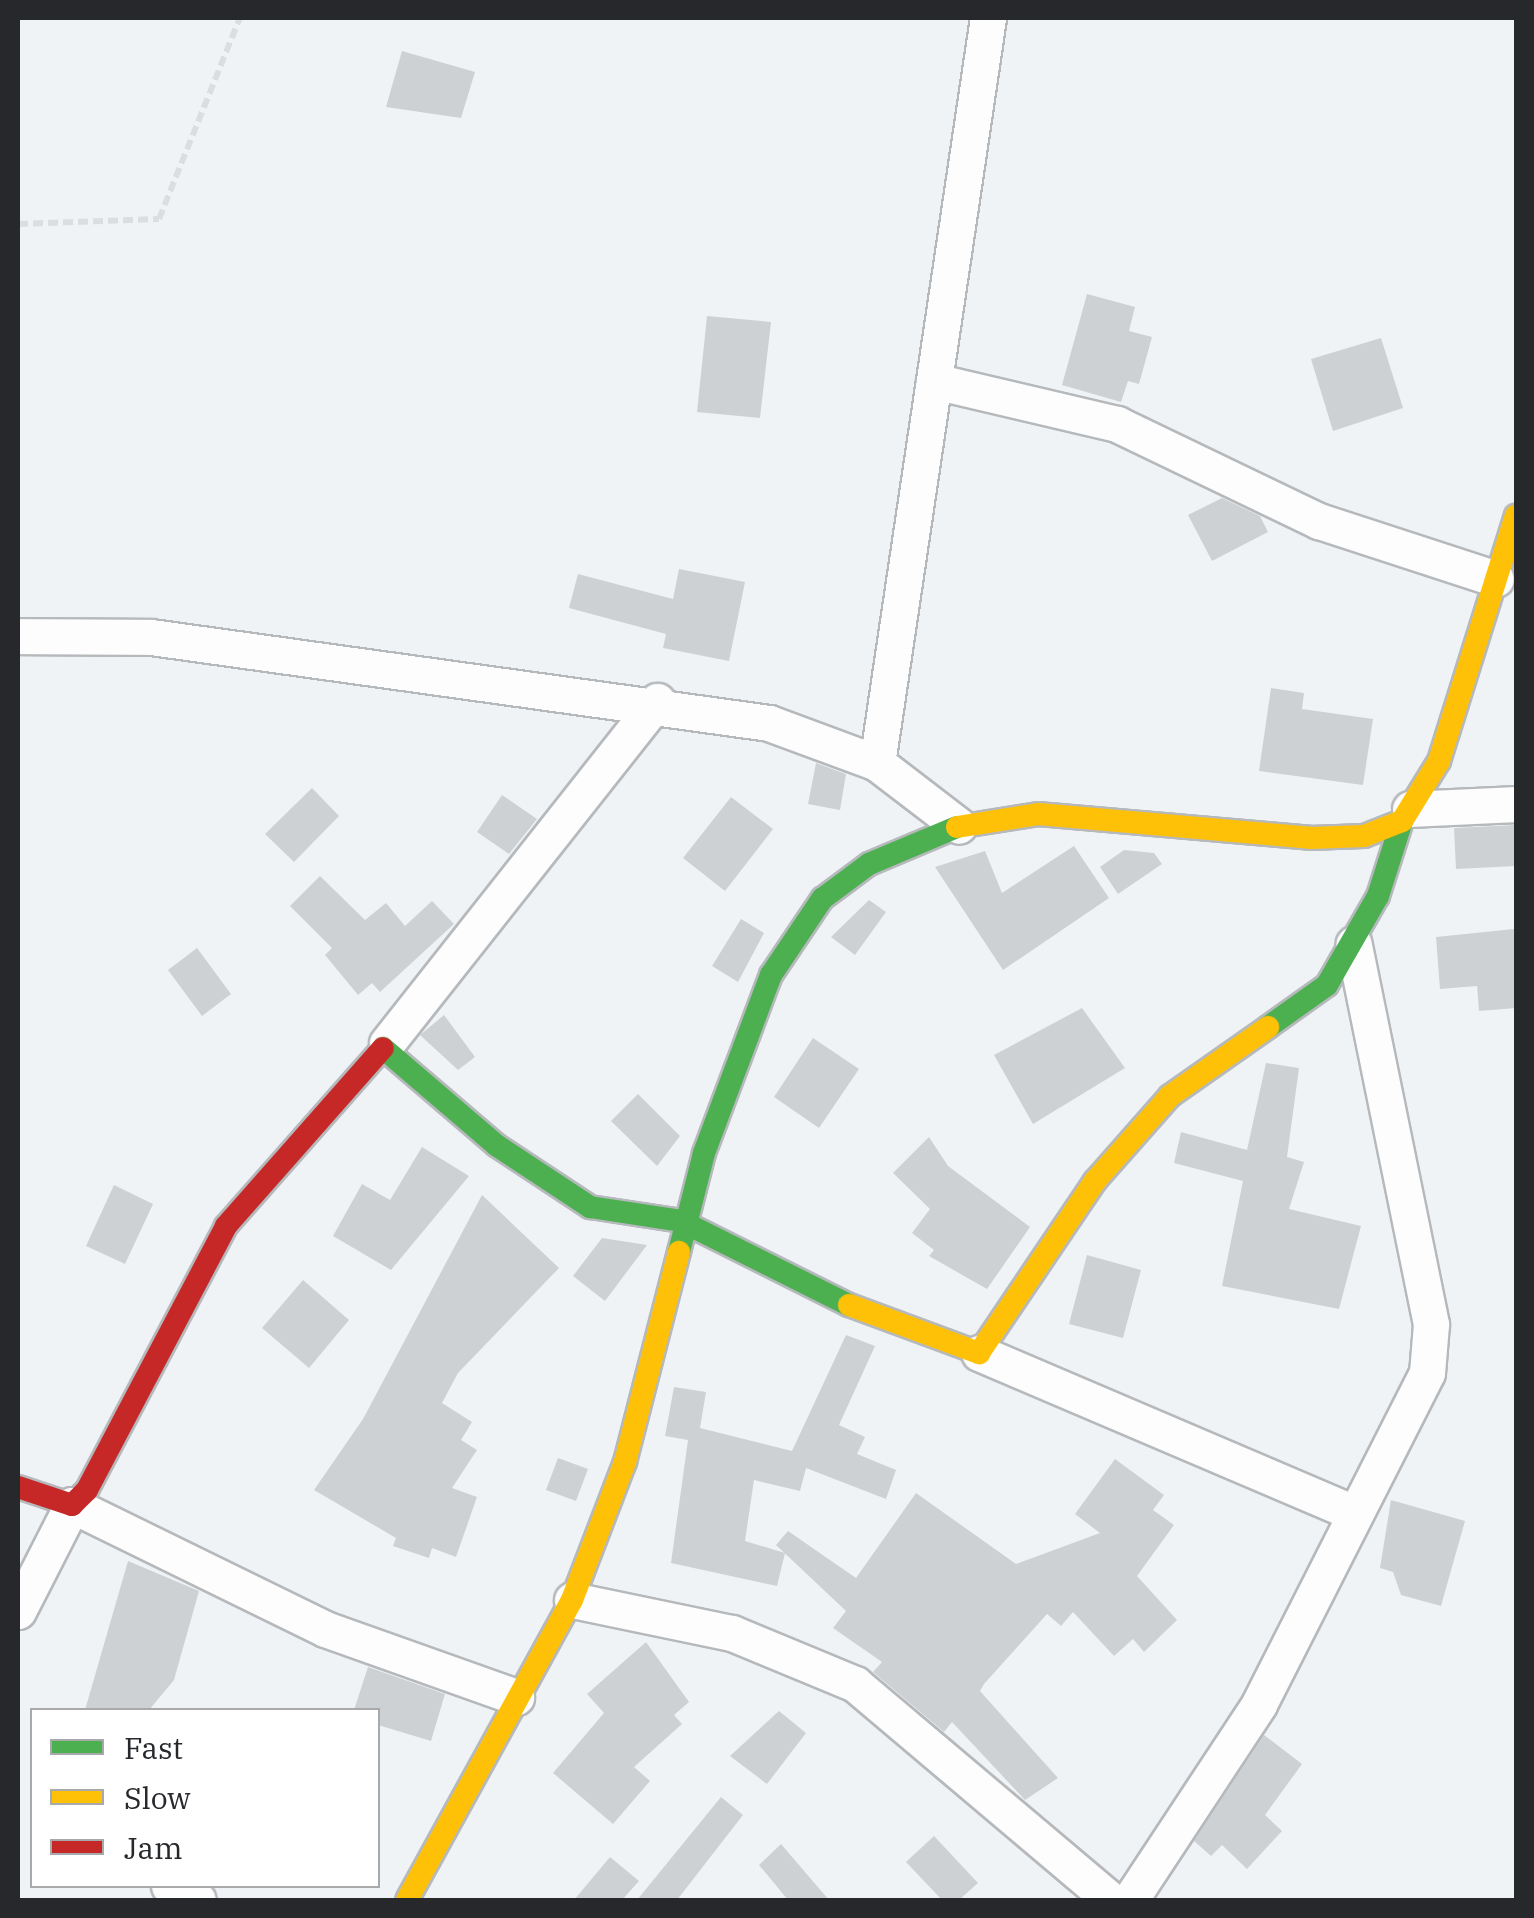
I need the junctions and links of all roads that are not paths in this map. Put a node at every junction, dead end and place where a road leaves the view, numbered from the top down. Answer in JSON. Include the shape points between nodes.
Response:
{"nodes":[{"id":1,"x":988,"y":18,"type":"edge"},
{"id":2,"x":934,"y":381,"type":"junction"},
{"id":3,"x":1516,"y":516,"type":"edge"},
{"id":4,"x":1496,"y":579,"type":"junction"},
{"id":5,"x":18,"y":636,"type":"edge"},
{"id":6,"x":657,"y":701,"type":"junction"},
{"id":7,"x":877,"y":763,"type":"junction"},
{"id":8,"x":1516,"y":804,"type":"edge"},
{"id":9,"x":1406,"y":815,"type":"junction"},
{"id":10,"x":959,"y":826,"type":"junction"},
{"id":11,"x":1354,"y":944,"type":"junction"},
{"id":12,"x":387,"y":1042,"type":"junction"},
{"id":13,"x":681,"y":1221,"type":"junction"},
{"id":14,"x":979,"y":1353,"type":"junction"},
{"id":15,"x":18,"y":1488,"type":"edge"},
{"id":16,"x":72,"y":1505,"type":"junction"},
{"id":17,"x":1352,"y":1512,"type":"junction"},
{"id":18,"x":572,"y":1600,"type":"junction"},
{"id":19,"x":18,"y":1611,"type":"edge"},
{"id":20,"x":516,"y":1696,"type":"junction"},
{"id":21,"x":173,"y":1888,"type":"edge"},
{"id":22,"x":198,"y":1900,"type":"edge"},
{"id":23,"x":406,"y":1900,"type":"edge"},
{"id":24,"x":1110,"y":1900,"type":"edge"},
{"id":25,"x":1130,"y":1900,"type":"edge"}],
"edges":[{"from":1,"to":2,"type":"street"},
{"from":2,"to":4,"type":"street","via":[[1117,424],[1318,521]]},
{"from":2,"to":7,"type":"street"},
{"from":3,"to":4,"type":"street"},
{"from":4,"to":9,"type":"street","via":[[1440,761]]},
{"from":5,"to":6,"type":"street","via":[[151,638]]},
{"from":6,"to":7,"type":"street","via":[[829,739]]},
{"from":6,"to":12,"type":"street"},
{"from":7,"to":10,"type":"street"},
{"from":8,"to":9,"type":"street"},
{"from":9,"to":10,"type":"street","via":[[1364,836],[1310,838],[1099,814]]},
{"from":9,"to":11,"type":"street"},
{"from":10,"to":13,"type":"street","via":[[869,864],[822,899],[771,975]]},
{"from":11,"to":14,"type":"street","via":[[1326,985],[1170,1096],[1095,1181]]},
{"from":11,"to":17,"type":"street","via":[[1432,1324],[1414,1412]]},
{"from":12,"to":13,"type":"street","via":[[540,1180],[622,1218]]},
{"from":12,"to":16,"type":"street","via":[[226,1226]]},
{"from":13,"to":14,"type":"street","via":[[848,1304]]},
{"from":13,"to":18,"type":"street","via":[[625,1462]]},
{"from":14,"to":17,"type":"street"},
{"from":15,"to":16,"type":"street"},
{"from":16,"to":19,"type":"street"},
{"from":16,"to":20,"type":"street","via":[[325,1630]]},
{"from":17,"to":25,"type":"street","via":[[1259,1704]]},
{"from":18,"to":20,"type":"street"},
{"from":18,"to":24,"type":"street","via":[[732,1632],[855,1684]]},
{"from":20,"to":23,"type":"street"},
{"from":21,"to":22,"type":"street"}]}
